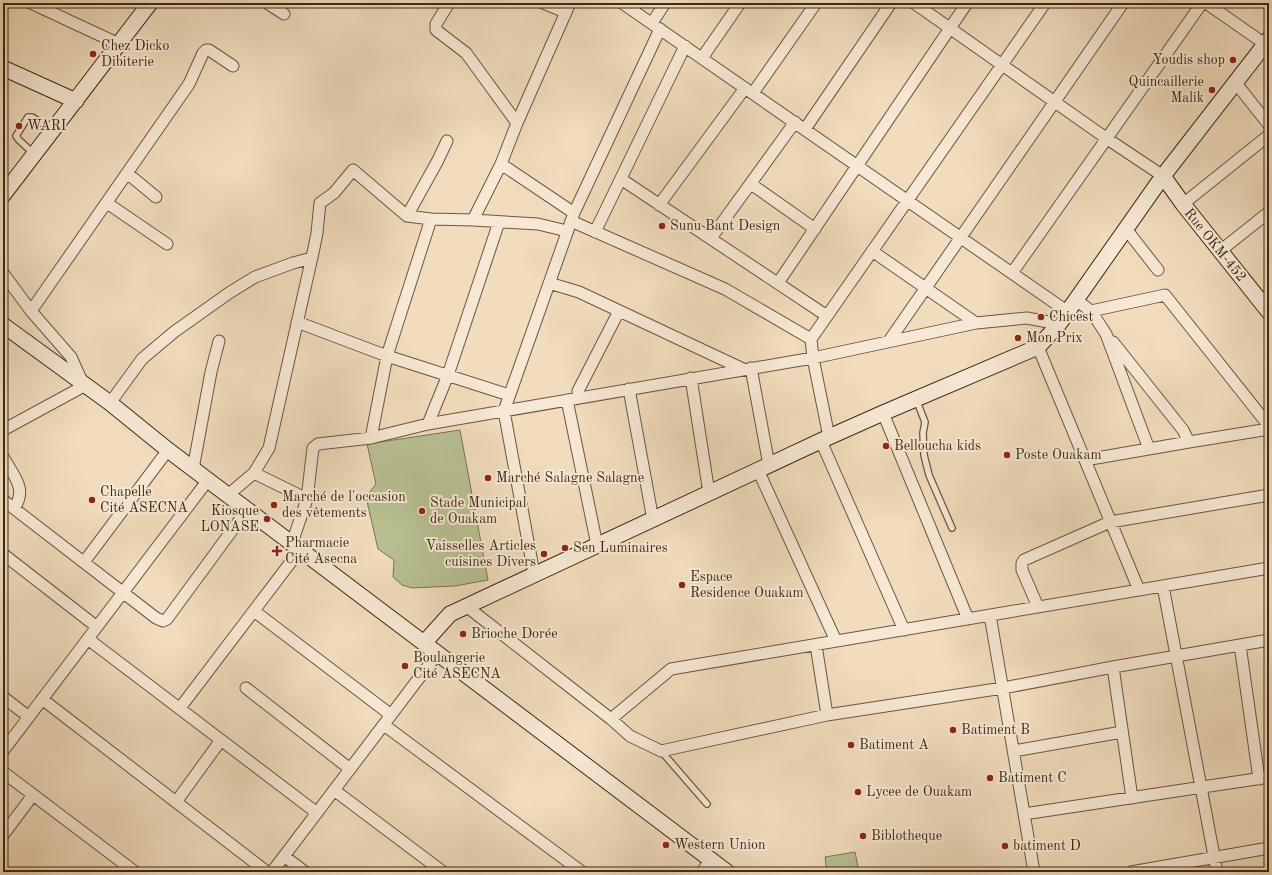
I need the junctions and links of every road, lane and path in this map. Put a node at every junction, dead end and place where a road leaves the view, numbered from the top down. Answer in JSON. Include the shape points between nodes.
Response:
{"nodes":[{"id":1,"x":31,"y":3,"type":"edge"},
{"id":2,"x":150,"y":3,"type":"edge"},
{"id":3,"x":267,"y":3,"type":"edge"},
{"id":4,"x":449,"y":3,"type":"edge"},
{"id":5,"x":543,"y":3,"type":"edge"},
{"id":6,"x":622,"y":3,"type":"edge"},
{"id":7,"x":665,"y":3,"type":"edge"},
{"id":8,"x":740,"y":3,"type":"edge"},
{"id":9,"x":816,"y":3,"type":"edge"},
{"id":10,"x":891,"y":3,"type":"edge"},
{"id":11,"x":914,"y":3,"type":"edge"},
{"id":12,"x":967,"y":3,"type":"edge"},
{"id":13,"x":1045,"y":3,"type":"edge"},
{"id":14,"x":1123,"y":3,"type":"edge"},
{"id":15,"x":1202,"y":3,"type":"edge"},
{"id":16,"x":1206,"y":3,"type":"edge"},
{"id":17,"x":568,"y":7,"type":"edge"},
{"id":18,"x":284,"y":14,"type":"dead end"},
{"id":19,"x":656,"y":26,"type":"junction"},
{"id":20,"x":950,"y":28,"type":"junction"},
{"id":21,"x":1267,"y":42,"type":"edge"},
{"id":22,"x":119,"y":44,"type":"junction"},
{"id":23,"x":685,"y":46,"type":"junction"},
{"id":24,"x":702,"y":58,"type":"junction"},
{"id":25,"x":1002,"y":65,"type":"junction"},
{"id":26,"x":233,"y":66,"type":"dead end"},
{"id":27,"x":3,"y":68,"type":"edge"},
{"id":28,"x":1235,"y":82,"type":"junction"},
{"id":29,"x":750,"y":91,"type":"junction"},
{"id":30,"x":76,"y":101,"type":"junction"},
{"id":31,"x":1055,"y":102,"type":"junction"},
{"id":32,"x":795,"y":122,"type":"junction"},
{"id":33,"x":517,"y":123,"type":"junction"},
{"id":34,"x":1269,"y":125,"type":"edge"},
{"id":35,"x":805,"y":129,"type":"junction"},
{"id":36,"x":53,"y":130,"type":"junction"},
{"id":37,"x":1269,"y":135,"type":"edge"},
{"id":38,"x":1106,"y":138,"type":"junction"},
{"id":39,"x":447,"y":141,"type":"dead end"},
{"id":40,"x":34,"y":154,"type":"junction"},
{"id":41,"x":501,"y":164,"type":"junction"},
{"id":42,"x":857,"y":166,"type":"junction"},
{"id":43,"x":127,"y":173,"type":"junction"},
{"id":44,"x":1163,"y":176,"type":"junction"},
{"id":45,"x":621,"y":179,"type":"junction"},
{"id":46,"x":751,"y":184,"type":"junction"},
{"id":47,"x":3,"y":195,"type":"edge"},
{"id":48,"x":156,"y":197,"type":"dead end"},
{"id":49,"x":908,"y":200,"type":"junction"},
{"id":50,"x":107,"y":202,"type":"junction"},
{"id":51,"x":1183,"y":204,"type":"junction"},
{"id":52,"x":659,"y":205,"type":"junction"},
{"id":53,"x":1269,"y":212,"type":"edge"},
{"id":54,"x":407,"y":216,"type":"junction"},
{"id":55,"x":431,"y":219,"type":"junction"},
{"id":56,"x":474,"y":220,"type":"junction"},
{"id":57,"x":499,"y":222,"type":"junction"},
{"id":58,"x":571,"y":222,"type":"junction"},
{"id":59,"x":815,"y":229,"type":"junction"},
{"id":60,"x":1126,"y":229,"type":"junction"},
{"id":61,"x":595,"y":232,"type":"junction"},
{"id":62,"x":961,"y":237,"type":"junction"},
{"id":63,"x":711,"y":238,"type":"junction"},
{"id":64,"x":167,"y":244,"type":"dead end"},
{"id":65,"x":872,"y":251,"type":"junction"},
{"id":66,"x":1220,"y":251,"type":"junction"},
{"id":67,"x":312,"y":258,"type":"junction"},
{"id":68,"x":1158,"y":270,"type":"dead end"},
{"id":69,"x":3,"y":273,"type":"edge"},
{"id":70,"x":1012,"y":273,"type":"junction"},
{"id":71,"x":549,"y":282,"type":"junction"},
{"id":72,"x":778,"y":283,"type":"junction"},
{"id":73,"x":925,"y":288,"type":"junction"},
{"id":74,"x":1266,"y":303,"type":"edge"},
{"id":75,"x":1072,"y":306,"type":"junction"},
{"id":76,"x":31,"y":311,"type":"junction"},
{"id":77,"x":619,"y":311,"type":"junction"},
{"id":78,"x":1091,"y":311,"type":"junction"},
{"id":79,"x":827,"y":316,"type":"junction"},
{"id":80,"x":297,"y":322,"type":"junction"},
{"id":81,"x":976,"y":323,"type":"junction"},
{"id":82,"x":1059,"y":324,"type":"junction"},
{"id":83,"x":3,"y":325,"type":"edge"},
{"id":84,"x":1106,"y":334,"type":"junction"},
{"id":85,"x":811,"y":339,"type":"junction"},
{"id":86,"x":219,"y":341,"type":"dead end"},
{"id":87,"x":889,"y":341,"type":"junction"},
{"id":88,"x":1038,"y":347,"type":"junction"},
{"id":89,"x":388,"y":356,"type":"junction"},
{"id":90,"x":813,"y":358,"type":"junction"},
{"id":91,"x":747,"y":369,"type":"junction"},
{"id":92,"x":448,"y":375,"type":"junction"},
{"id":93,"x":691,"y":378,"type":"junction"},
{"id":94,"x":84,"y":386,"type":"junction"},
{"id":95,"x":629,"y":389,"type":"junction"},
{"id":96,"x":509,"y":395,"type":"junction"},
{"id":97,"x":580,"y":398,"type":"junction"},
{"id":98,"x":915,"y":399,"type":"junction"},
{"id":99,"x":567,"y":400,"type":"junction"},
{"id":100,"x":110,"y":403,"type":"junction"},
{"id":101,"x":504,"y":411,"type":"junction"},
{"id":102,"x":883,"y":413,"type":"junction"},
{"id":103,"x":428,"y":424,"type":"junction"},
{"id":104,"x":1269,"y":428,"type":"edge"},
{"id":105,"x":3,"y":430,"type":"edge"},
{"id":106,"x":371,"y":438,"type":"junction"},
{"id":107,"x":825,"y":439,"type":"junction"},
{"id":108,"x":1189,"y":442,"type":"junction"},
{"id":109,"x":1149,"y":449,"type":"junction"},
{"id":110,"x":168,"y":450,"type":"junction"},
{"id":111,"x":3,"y":457,"type":"edge"},
{"id":112,"x":1085,"y":460,"type":"junction"},
{"id":113,"x":763,"y":467,"type":"junction"},
{"id":114,"x":194,"y":469,"type":"junction"},
{"id":115,"x":254,"y":473,"type":"junction"},
{"id":116,"x":208,"y":480,"type":"junction"},
{"id":117,"x":709,"y":493,"type":"junction"},
{"id":118,"x":228,"y":495,"type":"junction"},
{"id":119,"x":1269,"y":495,"type":"edge"},
{"id":120,"x":306,"y":499,"type":"junction"},
{"id":121,"x":3,"y":500,"type":"edge"},
{"id":122,"x":14,"y":508,"type":"junction"},
{"id":123,"x":247,"y":510,"type":"junction"},
{"id":124,"x":653,"y":520,"type":"junction"},
{"id":125,"x":1110,"y":522,"type":"junction"},
{"id":126,"x":952,"y":528,"type":"dead end"},
{"id":127,"x":597,"y":545,"type":"junction"},
{"id":128,"x":296,"y":546,"type":"junction"},
{"id":129,"x":3,"y":554,"type":"edge"},
{"id":130,"x":84,"y":562,"type":"junction"},
{"id":131,"x":1269,"y":568,"type":"edge"},
{"id":132,"x":534,"y":574,"type":"junction"},
{"id":133,"x":1163,"y":586,"type":"junction"},
{"id":134,"x":1139,"y":590,"type":"junction"},
{"id":135,"x":123,"y":592,"type":"junction"},
{"id":136,"x":466,"y":606,"type":"junction"},
{"id":137,"x":1038,"y":607,"type":"junction"},
{"id":138,"x":254,"y":611,"type":"junction"},
{"id":139,"x":990,"y":615,"type":"junction"},
{"id":140,"x":968,"y":619,"type":"junction"},
{"id":141,"x":97,"y":627,"type":"junction"},
{"id":142,"x":904,"y":630,"type":"junction"},
{"id":143,"x":88,"y":639,"type":"junction"},
{"id":144,"x":1269,"y":640,"type":"edge"},
{"id":145,"x":836,"y":641,"type":"junction"},
{"id":146,"x":424,"y":643,"type":"junction"},
{"id":147,"x":816,"y":645,"type":"junction"},
{"id":148,"x":1240,"y":645,"type":"junction"},
{"id":149,"x":438,"y":653,"type":"junction"},
{"id":150,"x":1176,"y":656,"type":"junction"},
{"id":151,"x":1113,"y":667,"type":"junction"},
{"id":152,"x":246,"y":688,"type":"dead end"},
{"id":153,"x":1002,"y":688,"type":"junction"},
{"id":154,"x":3,"y":697,"type":"edge"},
{"id":155,"x":42,"y":699,"type":"junction"},
{"id":156,"x":180,"y":708,"type":"junction"},
{"id":157,"x":391,"y":715,"type":"junction"},
{"id":158,"x":827,"y":715,"type":"junction"},
{"id":159,"x":29,"y":717,"type":"junction"},
{"id":160,"x":611,"y":718,"type":"junction"},
{"id":161,"x":384,"y":725,"type":"junction"},
{"id":162,"x":1122,"y":732,"type":"junction"},
{"id":163,"x":221,"y":740,"type":"junction"},
{"id":164,"x":3,"y":750,"type":"edge"},
{"id":165,"x":1014,"y":751,"type":"junction"},
{"id":166,"x":661,"y":752,"type":"junction"},
{"id":167,"x":350,"y":768,"type":"junction"},
{"id":168,"x":3,"y":772,"type":"edge"},
{"id":169,"x":1264,"y":778,"type":"edge"},
{"id":170,"x":1201,"y":787,"type":"junction"},
{"id":171,"x":334,"y":790,"type":"junction"},
{"id":172,"x":33,"y":795,"type":"junction"},
{"id":173,"x":1132,"y":798,"type":"junction"},
{"id":174,"x":176,"y":802,"type":"junction"},
{"id":175,"x":707,"y":804,"type":"dead end"},
{"id":176,"x":317,"y":813,"type":"junction"},
{"id":177,"x":1024,"y":814,"type":"junction"},
{"id":178,"x":3,"y":835,"type":"edge"},
{"id":179,"x":1269,"y":848,"type":"edge"},
{"id":180,"x":284,"y":856,"type":"junction"},
{"id":181,"x":1214,"y":858,"type":"junction"},
{"id":182,"x":711,"y":859,"type":"junction"},
{"id":183,"x":135,"y":872,"type":"edge"},
{"id":184,"x":267,"y":872,"type":"edge"},
{"id":185,"x":272,"y":872,"type":"edge"},
{"id":186,"x":305,"y":872,"type":"edge"},
{"id":187,"x":443,"y":872,"type":"edge"},
{"id":188,"x":582,"y":872,"type":"edge"},
{"id":189,"x":702,"y":872,"type":"edge"},
{"id":190,"x":727,"y":872,"type":"edge"},
{"id":191,"x":1034,"y":872,"type":"edge"},
{"id":192,"x":1131,"y":872,"type":"edge"},
{"id":193,"x":1217,"y":872,"type":"edge"}],
"edges":[{"from":1,"to":22,"type":"street"},
{"from":2,"to":22,"type":"street"},
{"from":3,"to":18,"type":"street"},
{"from":4,"to":33,"type":"street","via":[[436,24],[436,30],[466,53]]},
{"from":5,"to":17,"type":"street"},
{"from":6,"to":19,"type":"street"},
{"from":7,"to":19,"type":"street"},
{"from":8,"to":24,"type":"street"},
{"from":9,"to":29,"type":"street"},
{"from":10,"to":35,"type":"street"},
{"from":11,"to":20,"type":"street"},
{"from":12,"to":20,"type":"street"},
{"from":13,"to":25,"type":"street"},
{"from":14,"to":31,"type":"street"},
{"from":15,"to":38,"type":"street"},
{"from":16,"to":21,"type":"street"},
{"from":17,"to":33,"type":"street"},
{"from":19,"to":23,"type":"street"},
{"from":19,"to":58,"type":"street"},
{"from":20,"to":25,"type":"street"},
{"from":20,"to":42,"type":"street"},
{"from":21,"to":28,"type":"street"},
{"from":22,"to":30,"type":"street"},
{"from":23,"to":24,"type":"street"},
{"from":23,"to":45,"type":"street"},
{"from":24,"to":29,"type":"street"},
{"from":25,"to":31,"type":"street"},
{"from":25,"to":49,"type":"street"},
{"from":26,"to":43,"type":"street","via":[[206,50],[189,84]]},
{"from":27,"to":30,"type":"street"},
{"from":28,"to":34,"type":"street"},
{"from":28,"to":44,"type":"street"},
{"from":29,"to":32,"type":"street"},
{"from":29,"to":52,"type":"street"},
{"from":30,"to":36,"type":"street"},
{"from":31,"to":38,"type":"street"},
{"from":31,"to":62,"type":"street"},
{"from":32,"to":35,"type":"street"},
{"from":32,"to":46,"type":"street"},
{"from":33,"to":41,"type":"street"},
{"from":35,"to":42,"type":"street"},
{"from":36,"to":40,"type":"street"},
{"from":36,"to":40,"type":"lane","via":[[28,117],[16,136]]},
{"from":37,"to":51,"type":"street"},
{"from":38,"to":44,"type":"street"},
{"from":38,"to":70,"type":"street"},
{"from":39,"to":54,"type":"street"},
{"from":40,"to":47,"type":"street"},
{"from":41,"to":56,"type":"street"},
{"from":41,"to":58,"type":"street"},
{"from":42,"to":49,"type":"street"},
{"from":42,"to":59,"type":"street"},
{"from":43,"to":48,"type":"street"},
{"from":43,"to":50,"type":"street"},
{"from":44,"to":51,"type":"street","name":"Rue OKM-452"},
{"from":44,"to":60,"type":"street"},
{"from":45,"to":52,"type":"street"},
{"from":45,"to":61,"type":"street"},
{"from":46,"to":59,"type":"street"},
{"from":46,"to":63,"type":"street"},
{"from":49,"to":62,"type":"street"},
{"from":49,"to":65,"type":"street"},
{"from":50,"to":64,"type":"street"},
{"from":50,"to":76,"type":"street"},
{"from":51,"to":66,"type":"street","name":"Rue OKM-452"},
{"from":52,"to":63,"type":"street"},
{"from":53,"to":66,"type":"street"},
{"from":54,"to":55,"type":"street"},
{"from":54,"to":67,"type":"street","via":[[353,170],[334,193],[320,203]]},
{"from":55,"to":56,"type":"street"},
{"from":55,"to":89,"type":"street"},
{"from":56,"to":57,"type":"street"},
{"from":57,"to":58,"type":"street"},
{"from":57,"to":92,"type":"street"},
{"from":58,"to":61,"type":"street"},
{"from":58,"to":71,"type":"street"},
{"from":59,"to":72,"type":"street"},
{"from":60,"to":68,"type":"street"},
{"from":60,"to":75,"type":"street"},
{"from":61,"to":85,"type":"street","via":[[725,289]]},
{"from":62,"to":70,"type":"street"},
{"from":62,"to":73,"type":"street"},
{"from":63,"to":72,"type":"street"},
{"from":65,"to":73,"type":"street"},
{"from":65,"to":79,"type":"street"},
{"from":66,"to":74,"type":"street","name":"Rue OKM-452"},
{"from":67,"to":80,"type":"street"},
{"from":67,"to":100,"type":"street","via":[[255,277],[229,292],[174,332],[142,360]]},
{"from":69,"to":76,"type":"street"},
{"from":70,"to":75,"type":"street"},
{"from":71,"to":77,"type":"street","via":[[579,292]]},
{"from":71,"to":96,"type":"street"},
{"from":72,"to":79,"type":"street"},
{"from":73,"to":81,"type":"street"},
{"from":73,"to":87,"type":"street"},
{"from":75,"to":78,"type":"street"},
{"from":75,"to":82,"type":"street"},
{"from":76,"to":94,"type":"street","via":[[70,357]]},
{"from":77,"to":91,"type":"street"},
{"from":77,"to":97,"type":"street","via":[[578,391]]},
{"from":78,"to":84,"type":"street"},
{"from":78,"to":104,"type":"street","via":[[1165,295]]},
{"from":79,"to":85,"type":"street"},
{"from":80,"to":89,"type":"street"},
{"from":80,"to":115,"type":"street","via":[[269,448]]},
{"from":81,"to":82,"type":"street","via":[[1027,318]]},
{"from":81,"to":87,"type":"street"},
{"from":82,"to":88,"type":"street"},
{"from":83,"to":94,"type":"street"},
{"from":84,"to":108,"type":"street","via":[[1183,430]]},
{"from":84,"to":109,"type":"street"},
{"from":85,"to":90,"type":"street"},
{"from":86,"to":114,"type":"street"},
{"from":87,"to":90,"type":"street"},
{"from":88,"to":98,"type":"street"},
{"from":88,"to":112,"type":"street"},
{"from":89,"to":92,"type":"street"},
{"from":89,"to":106,"type":"street"},
{"from":90,"to":91,"type":"street"},
{"from":90,"to":107,"type":"street"},
{"from":91,"to":93,"type":"street"},
{"from":91,"to":113,"type":"street"},
{"from":92,"to":96,"type":"street"},
{"from":92,"to":103,"type":"street"},
{"from":93,"to":95,"type":"street"},
{"from":93,"to":117,"type":"street"},
{"from":94,"to":100,"type":"street"},
{"from":94,"to":105,"type":"street"},
{"from":95,"to":97,"type":"street"},
{"from":95,"to":124,"type":"street"},
{"from":96,"to":101,"type":"street"},
{"from":97,"to":99,"type":"street"},
{"from":98,"to":102,"type":"street"},
{"from":98,"to":126,"type":"lane","via":[[925,422],[924,456],[929,476]]},
{"from":99,"to":101,"type":"street"},
{"from":99,"to":127,"type":"street"},
{"from":100,"to":110,"type":"street"},
{"from":101,"to":103,"type":"street"},
{"from":101,"to":132,"type":"street"},
{"from":102,"to":107,"type":"street"},
{"from":102,"to":140,"type":"street"},
{"from":103,"to":106,"type":"street"},
{"from":104,"to":108,"type":"street"},
{"from":106,"to":120,"type":"street","via":[[318,444],[313,448]]},
{"from":107,"to":113,"type":"street"},
{"from":107,"to":142,"type":"street"},
{"from":108,"to":109,"type":"street"},
{"from":109,"to":112,"type":"street"},
{"from":110,"to":114,"type":"street"},
{"from":110,"to":130,"type":"street"},
{"from":111,"to":122,"type":"street","via":[[21,490]]},
{"from":112,"to":125,"type":"street"},
{"from":113,"to":117,"type":"street"},
{"from":113,"to":145,"type":"street"},
{"from":114,"to":116,"type":"street"},
{"from":115,"to":118,"type":"street"},
{"from":115,"to":120,"type":"street"},
{"from":116,"to":118,"type":"street"},
{"from":116,"to":135,"type":"street"},
{"from":117,"to":124,"type":"street"},
{"from":118,"to":123,"type":"street"},
{"from":119,"to":125,"type":"street"},
{"from":120,"to":128,"type":"street"},
{"from":121,"to":122,"type":"street"},
{"from":122,"to":130,"type":"street"},
{"from":123,"to":128,"type":"street"},
{"from":123,"to":135,"type":"street","via":[[163,621]]},
{"from":124,"to":127,"type":"street"},
{"from":125,"to":134,"type":"street"},
{"from":125,"to":137,"type":"street","via":[[1024,560],[1022,570]]},
{"from":127,"to":132,"type":"street"},
{"from":128,"to":138,"type":"street"},
{"from":128,"to":146,"type":"street"},
{"from":129,"to":141,"type":"street"},
{"from":130,"to":135,"type":"street"},
{"from":131,"to":133,"type":"street"},
{"from":132,"to":136,"type":"street"},
{"from":133,"to":134,"type":"street"},
{"from":133,"to":150,"type":"street"},
{"from":134,"to":137,"type":"street"},
{"from":135,"to":141,"type":"street"},
{"from":136,"to":146,"type":"street","via":[[450,614]]},
{"from":136,"to":160,"type":"street"},
{"from":137,"to":139,"type":"street"},
{"from":138,"to":156,"type":"street"},
{"from":138,"to":157,"type":"street"},
{"from":139,"to":140,"type":"street"},
{"from":139,"to":153,"type":"street"},
{"from":140,"to":142,"type":"street"},
{"from":141,"to":143,"type":"street"},
{"from":142,"to":145,"type":"street"},
{"from":143,"to":155,"type":"street"},
{"from":143,"to":156,"type":"street"},
{"from":144,"to":148,"type":"street"},
{"from":145,"to":147,"type":"street"},
{"from":146,"to":149,"type":"street"},
{"from":147,"to":158,"type":"street"},
{"from":147,"to":160,"type":"street","via":[[671,669]]},
{"from":148,"to":150,"type":"street"},
{"from":148,"to":169,"type":"street"},
{"from":149,"to":157,"type":"street"},
{"from":149,"to":182,"type":"street"},
{"from":150,"to":151,"type":"street"},
{"from":150,"to":170,"type":"street"},
{"from":151,"to":153,"type":"street"},
{"from":151,"to":162,"type":"street"},
{"from":152,"to":167,"type":"street"},
{"from":153,"to":158,"type":"street"},
{"from":153,"to":165,"type":"street"},
{"from":154,"to":159,"type":"street"},
{"from":155,"to":159,"type":"street"},
{"from":155,"to":174,"type":"street"},
{"from":156,"to":163,"type":"street"},
{"from":157,"to":161,"type":"street"},
{"from":158,"to":166,"type":"street"},
{"from":159,"to":164,"type":"street"},
{"from":160,"to":166,"type":"street","via":[[630,736]]},
{"from":161,"to":167,"type":"street"},
{"from":161,"to":188,"type":"street"},
{"from":162,"to":165,"type":"street"},
{"from":162,"to":173,"type":"street"},
{"from":163,"to":174,"type":"street"},
{"from":163,"to":176,"type":"street"},
{"from":165,"to":177,"type":"street"},
{"from":166,"to":175,"type":"lane"},
{"from":167,"to":171,"type":"street"},
{"from":168,"to":172,"type":"street"},
{"from":169,"to":170,"type":"street"},
{"from":170,"to":173,"type":"street"},
{"from":170,"to":181,"type":"street"},
{"from":171,"to":176,"type":"street"},
{"from":171,"to":187,"type":"street"},
{"from":172,"to":178,"type":"street"},
{"from":172,"to":183,"type":"street"},
{"from":173,"to":177,"type":"street"},
{"from":174,"to":184,"type":"street"},
{"from":176,"to":180,"type":"street"},
{"from":177,"to":191,"type":"street"},
{"from":179,"to":181,"type":"street"},
{"from":180,"to":185,"type":"street"},
{"from":180,"to":186,"type":"street"},
{"from":181,"to":192,"type":"street"},
{"from":181,"to":193,"type":"street"},
{"from":182,"to":189,"type":"street"},
{"from":182,"to":190,"type":"street"}]}
